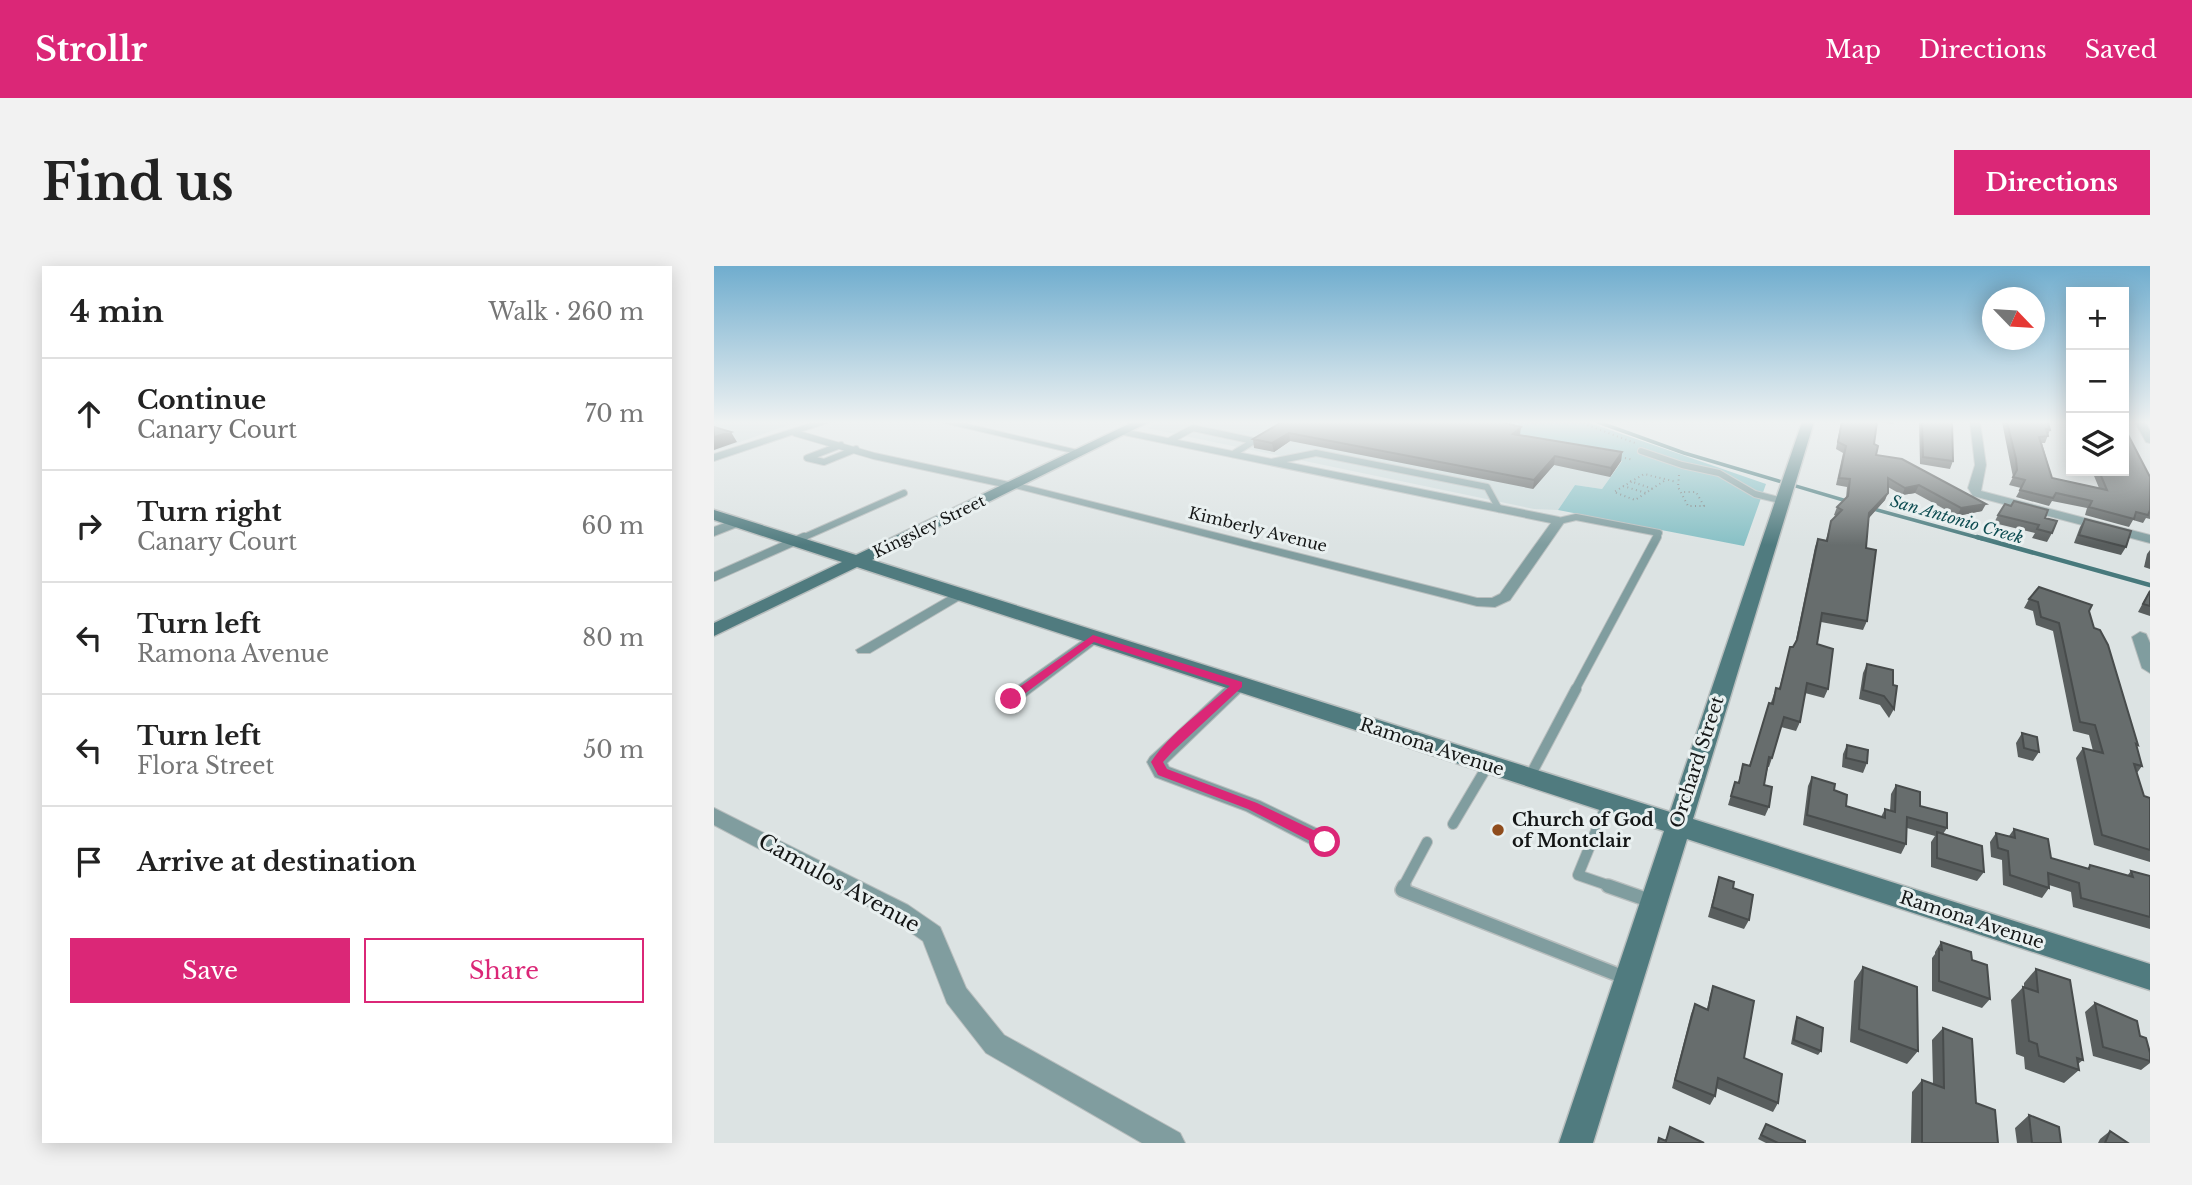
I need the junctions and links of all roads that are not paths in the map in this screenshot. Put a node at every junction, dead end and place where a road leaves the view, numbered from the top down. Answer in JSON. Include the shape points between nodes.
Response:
{"nodes":[{"id":1,"x":915,"y":463,"type":"edge"},
{"id":2,"x":1059,"y":463,"type":"edge"},
{"id":3,"x":1275,"y":463,"type":"edge"},
{"id":4,"x":1366,"y":463,"type":"edge"},
{"id":5,"x":1677,"y":463,"type":"edge"},
{"id":6,"x":1796,"y":463,"type":"edge"},
{"id":7,"x":1979,"y":463,"type":"edge"},
{"id":8,"x":1013,"y":486,"type":"junction"},
{"id":9,"x":1788,"y":490,"type":"junction"},
{"id":10,"x":904,"y":493,"type":"dead end"},
{"id":11,"x":1499,"y":509,"type":"junction"},
{"id":12,"x":714,"y":514,"type":"edge"},
{"id":13,"x":1559,"y":521,"type":"junction"},
{"id":14,"x":738,"y":522,"type":"junction"},
{"id":15,"x":714,"y":531,"type":"edge"},
{"id":16,"x":2150,"y":539,"type":"edge"},
{"id":17,"x":796,"y":541,"type":"junction"},
{"id":18,"x":857,"y":561,"type":"junction"},
{"id":19,"x":714,"y":577,"type":"edge"},
{"id":20,"x":958,"y":595,"type":"junction"},
{"id":21,"x":714,"y":630,"type":"edge"},
{"id":22,"x":2140,"y":637,"type":"dead end"},
{"id":23,"x":1093,"y":638,"type":"junction"},
{"id":24,"x":864,"y":650,"type":"dead end"},
{"id":25,"x":2150,"y":668,"type":"edge"},
{"id":26,"x":1238,"y":685,"type":"junction"},
{"id":27,"x":1011,"y":699,"type":"dead end"},
{"id":28,"x":1488,"y":765,"type":"junction"},
{"id":29,"x":1528,"y":778,"type":"junction"},
{"id":30,"x":1607,"y":804,"type":"junction"},
{"id":31,"x":714,"y":816,"type":"edge"},
{"id":32,"x":1453,"y":824,"type":"dead end"},
{"id":33,"x":1677,"y":826,"type":"junction"},
{"id":34,"x":1325,"y":842,"type":"dead end"},
{"id":35,"x":1427,"y":842,"type":"dead end"},
{"id":36,"x":1653,"y":901,"type":"junction"},
{"id":37,"x":1628,"y":978,"type":"junction"},
{"id":38,"x":2150,"y":978,"type":"edge"},
{"id":39,"x":1170,"y":1143,"type":"edge"},
{"id":40,"x":1576,"y":1143,"type":"edge"}],
"edges":[{"from":1,"to":8,"type":"lane"},
{"from":2,"to":8,"type":"street","name":"Kingsley Street"},
{"from":3,"to":11,"type":"street"},
{"from":4,"to":11,"type":"lane","via":[[1488,487]]},
{"from":5,"to":9,"type":"lane","via":[[1719,473],[1755,494]]},
{"from":6,"to":9,"type":"street","name":"Orchard Street"},
{"from":7,"to":16,"type":"street","via":[[1977,493]]},
{"from":8,"to":13,"type":"street","name":"Kimberly Avenue","via":[[1477,602],[1495,603],[1505,597]]},
{"from":8,"to":18,"type":"street","name":"Kingsley Street"},
{"from":9,"to":33,"type":"street","name":"Orchard Street"},
{"from":10,"to":17,"type":"lane"},
{"from":11,"to":13,"type":"street"},
{"from":12,"to":14,"type":"street","name":"Ramona Avenue"},
{"from":13,"to":29,"type":"lane","via":[[1576,517],[1659,533]]},
{"from":14,"to":15,"type":"street"},
{"from":14,"to":17,"type":"street","name":"Ramona Avenue"},
{"from":17,"to":18,"type":"street","name":"Ramona Avenue"},
{"from":17,"to":19,"type":"lane"},
{"from":18,"to":20,"type":"street","name":"Ramona Avenue"},
{"from":18,"to":21,"type":"street","name":"Kingsley Street"},
{"from":20,"to":23,"type":"street","name":"Ramona Avenue"},
{"from":20,"to":24,"type":"street"},
{"from":22,"to":25,"type":"street"},
{"from":23,"to":26,"type":"street","name":"Ramona Avenue"},
{"from":23,"to":27,"type":"street"},
{"from":26,"to":28,"type":"street","name":"Ramona Avenue"},
{"from":26,"to":34,"type":"street","via":[[1168,748],[1157,762],[1162,772],[1252,806]]},
{"from":28,"to":29,"type":"street","name":"Ramona Avenue"},
{"from":28,"to":32,"type":"lane"},
{"from":29,"to":30,"type":"street","name":"Ramona Avenue"},
{"from":30,"to":33,"type":"street","name":"Ramona Avenue"},
{"from":30,"to":36,"type":"lane","via":[[1578,874]]},
{"from":31,"to":39,"type":"street","name":"Camulos Avenue","via":[[900,912],[932,934],[956,995],[995,1044]]},
{"from":33,"to":36,"type":"street","name":"Orchard Street"},
{"from":33,"to":38,"type":"street","name":"Ramona Avenue"},
{"from":35,"to":37,"type":"lane","via":[[1402,891]]},
{"from":36,"to":37,"type":"street","name":"Orchard Street"},
{"from":37,"to":40,"type":"street","name":"Orchard Street"}]}
